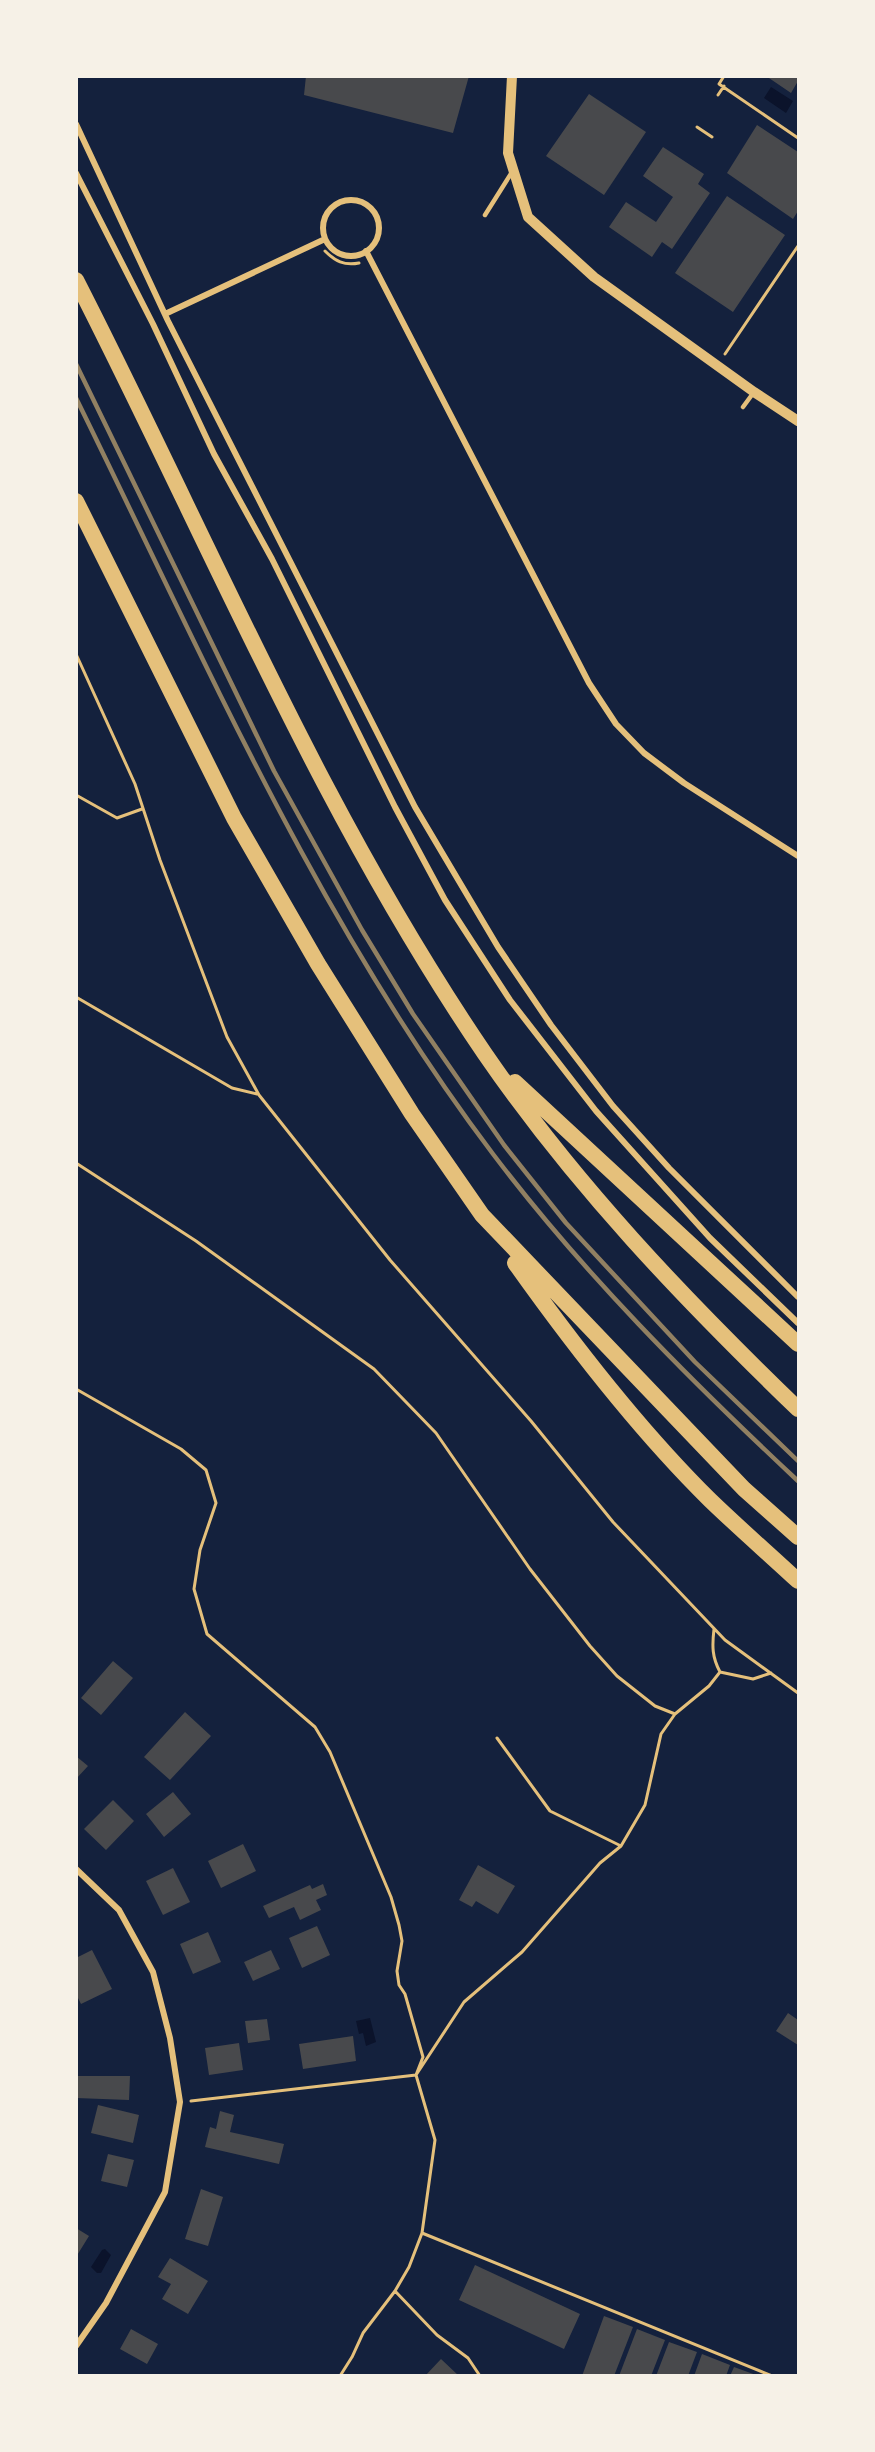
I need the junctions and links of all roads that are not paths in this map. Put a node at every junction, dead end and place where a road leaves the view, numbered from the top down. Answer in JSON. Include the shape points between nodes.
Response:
{"nodes":[{"id":1,"x":512,"y":76,"type":"edge"},
{"id":2,"x":76,"y":124,"type":"edge"},
{"id":3,"x":514,"y":170,"type":"junction"},
{"id":4,"x":76,"y":173,"type":"edge"},
{"id":5,"x":485,"y":215,"type":"dead end"},
{"id":6,"x":325,"y":239,"type":"junction"},
{"id":7,"x":366,"y":251,"type":"junction"},
{"id":8,"x":76,"y":280,"type":"edge"},
{"id":9,"x":165,"y":314,"type":"junction"},
{"id":10,"x":754,"y":392,"type":"junction"},
{"id":11,"x":743,"y":407,"type":"dead end"},
{"id":12,"x":798,"y":420,"type":"edge"},
{"id":13,"x":76,"y":501,"type":"edge"},
{"id":14,"x":798,"y":856,"type":"edge"},
{"id":15,"x":487,"y":1056,"type":"junction"},
{"id":16,"x":482,"y":1215,"type":"junction"},
{"id":17,"x":798,"y":1297,"type":"edge"},
{"id":18,"x":798,"y":1323,"type":"edge"},
{"id":19,"x":798,"y":1344,"type":"edge"},
{"id":20,"x":798,"y":1409,"type":"edge"},
{"id":21,"x":798,"y":1538,"type":"edge"},
{"id":22,"x":798,"y":1581,"type":"edge"},
{"id":23,"x":76,"y":1869,"type":"edge"},
{"id":24,"x":76,"y":2346,"type":"edge"}],
"edges":[{"from":1,"to":3,"type":"street","via":[[508,153]]},
{"from":2,"to":9,"type":"street"},
{"from":3,"to":5,"type":"lane"},
{"from":3,"to":10,"type":"street","via":[[528,218],[594,277]]},
{"from":4,"to":18,"type":"street","via":[[214,454],[272,559],[445,900],[510,1000],[596,1111],[710,1238]]},
{"from":6,"to":7,"type":"street","via":[[330,247],[345,255]]},
{"from":6,"to":7,"type":"street","via":[[323,221],[333,206],[340,201],[358,200],[373,210],[379,225],[376,240]]},
{"from":6,"to":9,"type":"street"},
{"from":7,"to":14,"type":"street","via":[[589,683],[616,724],[644,753],[684,783]]},
{"from":8,"to":15,"type":"highway","via":[[308,754],[394,911]]},
{"from":9,"to":17,"type":"street","via":[[415,807],[498,947],[613,1106]]},
{"from":10,"to":11,"type":"lane"},
{"from":10,"to":12,"type":"street"},
{"from":13,"to":16,"type":"highway","via":[[234,819],[318,964],[412,1114]]},
{"from":15,"to":19,"type":"highway"},
{"from":15,"to":20,"type":"highway","via":[[595,1199],[722,1335]]},
{"from":16,"to":21,"type":"highway","via":[[744,1489]]},
{"from":16,"to":22,"type":"highway","via":[[558,1323],[655,1441],[710,1500]]},
{"from":23,"to":24,"type":"street","via":[[118,1910],[153,1972],[170,2038],[180,2102],[165,2192],[106,2303]]}]}
